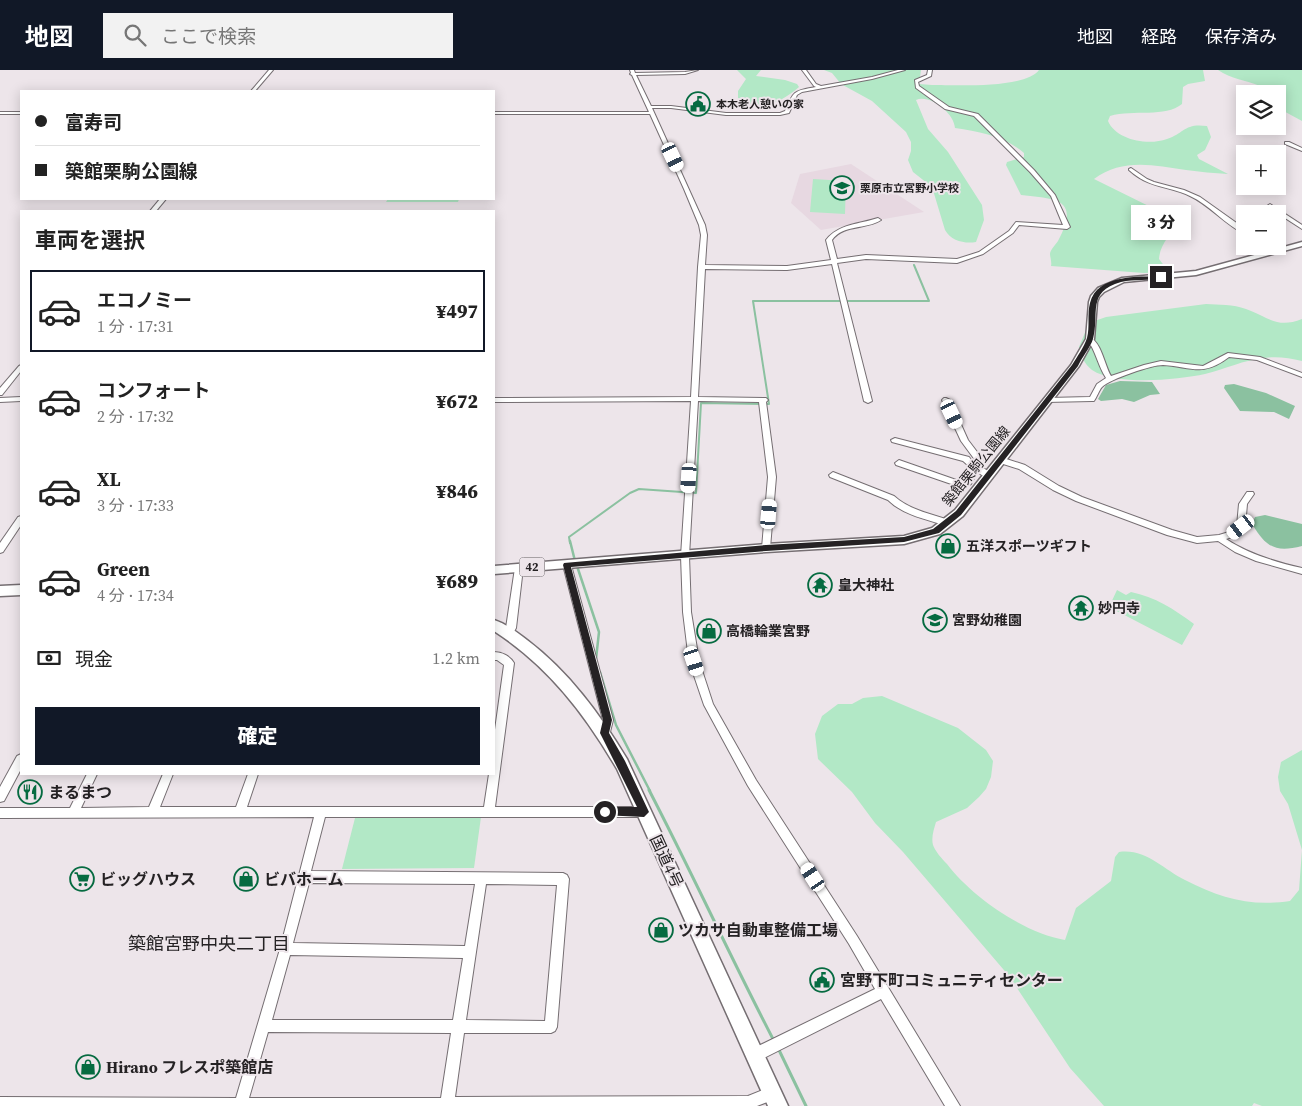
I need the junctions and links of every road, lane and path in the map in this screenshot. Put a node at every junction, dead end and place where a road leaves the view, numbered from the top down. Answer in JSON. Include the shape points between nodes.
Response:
{"nodes":[{"id":1,"x":272,"y":70,"type":"edge"},
{"id":2,"x":696,"y":70,"type":"edge"},
{"id":3,"x":804,"y":70,"type":"edge"},
{"id":4,"x":903,"y":70,"type":"edge"},
{"id":5,"x":930,"y":70,"type":"edge"},
{"id":6,"x":633,"y":72,"type":"edge"},
{"id":7,"x":820,"y":87,"type":"junction"},
{"id":8,"x":255,"y":90,"type":"edge"},
{"id":9,"x":650,"y":110,"type":"junction"},
{"id":10,"x":0,"y":112,"type":"edge"},
{"id":11,"x":20,"y":112,"type":"edge"},
{"id":12,"x":495,"y":113,"type":"edge"},
{"id":13,"x":1288,"y":143,"type":"dead end"},
{"id":14,"x":1302,"y":150,"type":"edge"},
{"id":15,"x":1131,"y":169,"type":"dead end"},
{"id":16,"x":163,"y":200,"type":"edge"},
{"id":17,"x":154,"y":210,"type":"edge"},
{"id":18,"x":1302,"y":216,"type":"edge"},
{"id":19,"x":1288,"y":218,"type":"joint"},
{"id":20,"x":878,"y":220,"type":"dead end"},
{"id":21,"x":1236,"y":226,"type":"edge"},
{"id":22,"x":1302,"y":226,"type":"edge"},
{"id":23,"x":1302,"y":244,"type":"edge"},
{"id":24,"x":1286,"y":246,"type":"edge"},
{"id":25,"x":1250,"y":255,"type":"edge"},
{"id":26,"x":833,"y":261,"type":"junction"},
{"id":27,"x":701,"y":267,"type":"junction"},
{"id":28,"x":843,"y":301,"type":"joint"},
{"id":29,"x":1090,"y":339,"type":"junction"},
{"id":30,"x":20,"y":368,"type":"edge"},
{"id":31,"x":1302,"y":375,"type":"edge"},
{"id":32,"x":1110,"y":379,"type":"junction"},
{"id":33,"x":0,"y":393,"type":"edge"},
{"id":34,"x":20,"y":399,"type":"edge"},
{"id":35,"x":693,"y":399,"type":"junction"},
{"id":36,"x":0,"y":400,"type":"edge"},
{"id":37,"x":495,"y":400,"type":"edge"},
{"id":38,"x":946,"y":400,"type":"dead end"},
{"id":39,"x":1048,"y":400,"type":"junction"},
{"id":40,"x":868,"y":401,"type":"dead end"},
{"id":41,"x":895,"y":440,"type":"dead end"},
{"id":42,"x":1000,"y":460,"type":"junction"},
{"id":43,"x":899,"y":463,"type":"dead end"},
{"id":44,"x":974,"y":465,"type":"junction"},
{"id":45,"x":832,"y":474,"type":"dead end"},
{"id":46,"x":988,"y":475,"type":"junction"},
{"id":47,"x":1250,"y":494,"type":"dead end"},
{"id":48,"x":20,"y":520,"type":"edge"},
{"id":49,"x":948,"y":523,"type":"junction"},
{"id":50,"x":1219,"y":538,"type":"junction"},
{"id":51,"x":766,"y":548,"type":"junction"},
{"id":52,"x":0,"y":550,"type":"edge"},
{"id":53,"x":685,"y":556,"type":"junction"},
{"id":54,"x":573,"y":564,"type":"junction"},
{"id":55,"x":519,"y":568,"type":"junction"},
{"id":56,"x":495,"y":570,"type":"edge"},
{"id":57,"x":1302,"y":571,"type":"edge"},
{"id":58,"x":20,"y":590,"type":"edge"},
{"id":59,"x":0,"y":591,"type":"edge"},
{"id":60,"x":495,"y":626,"type":"edge"},
{"id":61,"x":508,"y":634,"type":"junction"},
{"id":62,"x":495,"y":656,"type":"edge"},
{"id":63,"x":605,"y":733,"type":"junction"},
{"id":64,"x":495,"y":754,"type":"edge"},
{"id":65,"x":20,"y":761,"type":"edge"},
{"id":66,"x":92,"y":775,"type":"edge"},
{"id":67,"x":168,"y":775,"type":"edge"},
{"id":68,"x":253,"y":775,"type":"edge"},
{"id":69,"x":494,"y":775,"type":"edge"},
{"id":70,"x":0,"y":797,"type":"edge"},
{"id":71,"x":488,"y":811,"type":"junction"},
{"id":72,"x":73,"y":812,"type":"junction"},
{"id":73,"x":153,"y":812,"type":"junction"},
{"id":74,"x":240,"y":812,"type":"junction"},
{"id":75,"x":321,"y":812,"type":"junction"},
{"id":76,"x":644,"y":812,"type":"junction"},
{"id":77,"x":0,"y":813,"type":"edge"},
{"id":78,"x":306,"y":878,"type":"junction"},
{"id":79,"x":481,"y":880,"type":"junction"},
{"id":80,"x":286,"y":949,"type":"junction"},
{"id":81,"x":470,"y":952,"type":"junction"},
{"id":82,"x":884,"y":992,"type":"junction"},
{"id":83,"x":264,"y":1026,"type":"junction"},
{"id":84,"x":459,"y":1026,"type":"junction"},
{"id":85,"x":784,"y":1042,"type":"joint"},
{"id":86,"x":763,"y":1051,"type":"junction"},
{"id":87,"x":776,"y":1099,"type":"edge"},
{"id":88,"x":0,"y":1104,"type":"edge"},
{"id":89,"x":447,"y":1105,"type":"junction"},
{"id":90,"x":240,"y":1106,"type":"edge"},
{"id":91,"x":953,"y":1106,"type":"edge"}],
"edges":[{"from":1,"to":8,"type":"street"},
{"from":2,"to":6,"type":"street","via":[[685,73]]},
{"from":3,"to":7,"type":"street"},
{"from":4,"to":7,"type":"street"},
{"from":5,"to":26,"type":"street","via":[[929,76],[916,81],[917,86],[947,108],[978,117],[1053,196],[1066,227],[1018,223],[1011,232],[980,253],[957,261],[866,256]]},
{"from":6,"to":9,"type":"street"},
{"from":7,"to":9,"type":"street","via":[[795,94],[787,112],[769,115],[726,114],[671,107]]},
{"from":9,"to":12,"type":"street"},
{"from":9,"to":27,"type":"street","via":[[702,224]]},
{"from":10,"to":11,"type":"street"},
{"from":13,"to":14,"type":"street"},
{"from":15,"to":21,"type":"street","via":[[1145,182],[1189,193],[1215,207]]},
{"from":16,"to":17,"type":"street"},
{"from":18,"to":19,"type":"street"},
{"from":19,"to":22,"type":"street"},
{"from":20,"to":26,"type":"street","via":[[831,234]]},
{"from":23,"to":24,"type":"main road","name":"築館栗駒公園線","number":"42"},
{"from":25,"to":29,"type":"main road","name":"築館栗駒公園線","number":"42","via":[[1188,274],[1127,279],[1108,285],[1095,296]]},
{"from":26,"to":27,"type":"street","via":[[787,268]]},
{"from":26,"to":28,"type":"street"},
{"from":27,"to":35,"type":"street"},
{"from":28,"to":40,"type":"street"},
{"from":29,"to":32,"type":"street"},
{"from":29,"to":39,"type":"main road","name":"築館栗駒公園線","number":"42","via":[[1075,366]]},
{"from":30,"to":33,"type":"street"},
{"from":31,"to":32,"type":"street","via":[[1258,358],[1228,355],[1204,368],[1154,364]]},
{"from":32,"to":39,"type":"street","via":[[1099,386],[1092,399]]},
{"from":34,"to":36,"type":"street"},
{"from":35,"to":37,"type":"street"},
{"from":35,"to":51,"type":"street","via":[[763,402],[772,477]]},
{"from":35,"to":53,"type":"street"},
{"from":38,"to":44,"type":"street","via":[[965,441],[980,461]]},
{"from":39,"to":42,"type":"main road","name":"築館栗駒公園線","number":"42"},
{"from":41,"to":44,"type":"street","via":[[966,458]]},
{"from":42,"to":46,"type":"main road","name":"築館栗駒公園線","number":"42"},
{"from":42,"to":50,"type":"street","via":[[1022,467],[1079,499],[1170,533],[1196,540]]},
{"from":43,"to":44,"type":"street","via":[[963,485],[968,482]]},
{"from":44,"to":46,"type":"street"},
{"from":45,"to":49,"type":"street"},
{"from":46,"to":49,"type":"main road","name":"築館栗駒公園線","number":"42"},
{"from":47,"to":50,"type":"street","via":[[1243,504],[1241,527]]},
{"from":48,"to":52,"type":"street"},
{"from":49,"to":51,"type":"main road","name":"築館栗駒公園線","number":"42","via":[[936,531],[904,540]]},
{"from":50,"to":57,"type":"street","via":[[1232,548],[1259,559]]},
{"from":51,"to":53,"type":"main road","name":"築館栗駒公園線","number":"42"},
{"from":53,"to":54,"type":"main road","name":"築館栗駒公園線","number":"42"},
{"from":53,"to":82,"type":"street","via":[[687,612],[694,661],[709,704],[752,783]]},
{"from":54,"to":55,"type":"main road","name":"築館栗駒公園線","number":"42"},
{"from":54,"to":63,"type":"street","via":[[608,720]]},
{"from":55,"to":56,"type":"main road","name":"築館栗駒公園線","number":"42"},
{"from":55,"to":61,"type":"street"},
{"from":58,"to":59,"type":"highway"},
{"from":60,"to":61,"type":"highway","name":"国道4号"},
{"from":61,"to":63,"type":"highway","name":"国道4号","via":[[570,686]]},
{"from":62,"to":64,"type":"street","via":[[509,663]]},
{"from":63,"to":76,"type":"highway","name":"国道4号"},
{"from":65,"to":70,"type":"street"},
{"from":66,"to":72,"type":"street"},
{"from":67,"to":73,"type":"street"},
{"from":68,"to":74,"type":"street"},
{"from":69,"to":71,"type":"street"},
{"from":71,"to":75,"type":"street"},
{"from":71,"to":76,"type":"street"},
{"from":72,"to":73,"type":"street"},
{"from":72,"to":77,"type":"street"},
{"from":73,"to":74,"type":"street"},
{"from":74,"to":75,"type":"street"},
{"from":75,"to":78,"type":"street"},
{"from":76,"to":86,"type":"highway","name":"国道4号"},
{"from":78,"to":79,"type":"street"},
{"from":78,"to":80,"type":"street"},
{"from":79,"to":81,"type":"street"},
{"from":79,"to":84,"type":"street","via":[[563,879],[551,1027]]},
{"from":80,"to":81,"type":"street"},
{"from":80,"to":83,"type":"street"},
{"from":81,"to":84,"type":"street"},
{"from":82,"to":85,"type":"street"},
{"from":82,"to":91,"type":"street"},
{"from":83,"to":84,"type":"street"},
{"from":83,"to":90,"type":"street"},
{"from":84,"to":89,"type":"street"},
{"from":85,"to":86,"type":"street"},
{"from":86,"to":87,"type":"highway","name":"国道4号"},
{"from":87,"to":89,"type":"street","via":[[748,1103]]},
{"from":88,"to":90,"type":"street"},
{"from":89,"to":90,"type":"street"}]}
